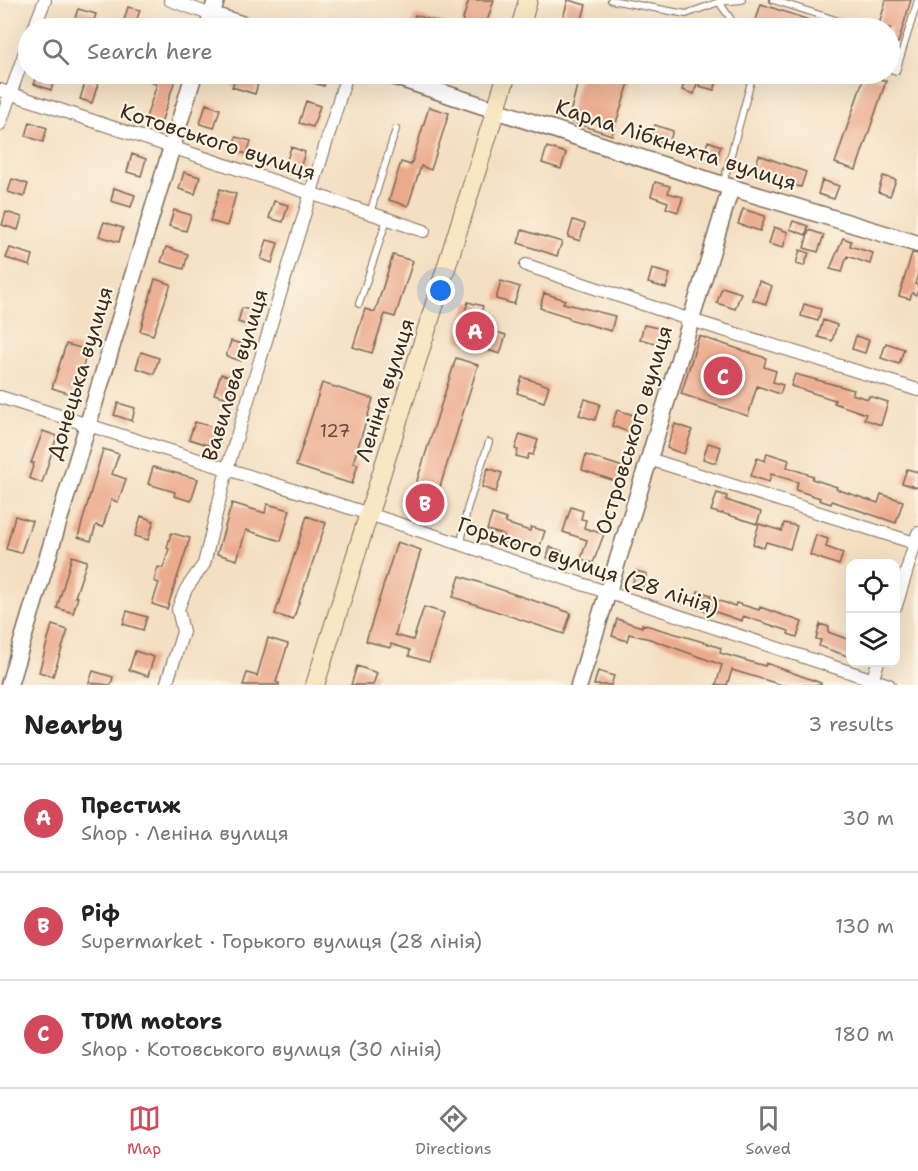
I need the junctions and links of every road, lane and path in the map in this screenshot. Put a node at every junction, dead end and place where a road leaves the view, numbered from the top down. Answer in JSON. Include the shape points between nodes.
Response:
{"nodes":[{"id":1,"x":45,"y":0,"type":"edge"},
{"id":2,"x":170,"y":0,"type":"edge"},
{"id":3,"x":528,"y":0,"type":"edge"},
{"id":4,"x":611,"y":0,"type":"edge"},
{"id":5,"x":742,"y":0,"type":"edge"},
{"id":6,"x":773,"y":0,"type":"edge"},
{"id":7,"x":918,"y":0,"type":"edge"},
{"id":8,"x":719,"y":2,"type":"junction"},
{"id":9,"x":212,"y":14,"type":"edge"},
{"id":10,"x":38,"y":18,"type":"edge"},
{"id":11,"x":523,"y":18,"type":"edge"},
{"id":12,"x":730,"y":18,"type":"edge"},
{"id":13,"x":830,"y":18,"type":"edge"},
{"id":14,"x":900,"y":58,"type":"edge"},
{"id":15,"x":18,"y":64,"type":"edge"},
{"id":16,"x":191,"y":84,"type":"edge"},
{"id":17,"x":344,"y":84,"type":"edge"},
{"id":18,"x":416,"y":84,"type":"edge"},
{"id":19,"x":504,"y":84,"type":"edge"},
{"id":20,"x":751,"y":84,"type":"edge"},
{"id":21,"x":5,"y":92,"type":"edge"},
{"id":22,"x":496,"y":111,"type":"junction"},
{"id":23,"x":0,"y":124,"type":"edge"},
{"id":24,"x":396,"y":129,"type":"dead end"},
{"id":25,"x":172,"y":147,"type":"junction"},
{"id":26,"x":727,"y":186,"type":"junction"},
{"id":27,"x":309,"y":193,"type":"junction"},
{"id":28,"x":370,"y":213,"type":"junction"},
{"id":29,"x":387,"y":219,"type":"junction"},
{"id":30,"x":424,"y":231,"type":"dead end"},
{"id":31,"x":918,"y":244,"type":"edge"},
{"id":32,"x":526,"y":265,"type":"dead end"},
{"id":33,"x":359,"y":304,"type":"dead end"},
{"id":34,"x":691,"y":320,"type":"junction"},
{"id":35,"x":918,"y":390,"type":"edge"},
{"id":36,"x":0,"y":397,"type":"edge"},
{"id":37,"x":88,"y":424,"type":"junction"},
{"id":38,"x":489,"y":442,"type":"dead end"},
{"id":39,"x":650,"y":459,"type":"junction"},
{"id":40,"x":227,"y":469,"type":"junction"},
{"id":41,"x":369,"y":514,"type":"junction"},
{"id":42,"x":917,"y":540,"type":"edge"},
{"id":43,"x":461,"y":545,"type":"junction"},
{"id":44,"x":900,"y":593,"type":"edge"},
{"id":45,"x":608,"y":594,"type":"junction"},
{"id":46,"x":877,"y":667,"type":"edge"},
{"id":47,"x":872,"y":682,"type":"edge"},
{"id":48,"x":9,"y":685,"type":"edge"},
{"id":49,"x":166,"y":685,"type":"edge"},
{"id":50,"x":315,"y":685,"type":"edge"},
{"id":51,"x":579,"y":685,"type":"edge"},
{"id":52,"x":889,"y":685,"type":"edge"}],
"edges":[{"from":1,"to":10,"type":"street"},
{"from":2,"to":9,"type":"street"},
{"from":3,"to":11,"type":"main road"},
{"from":4,"to":8,"type":"lane","via":[[686,14]]},
{"from":5,"to":8,"type":"lane"},
{"from":6,"to":13,"type":"lane"},
{"from":7,"to":14,"type":"lane"},
{"from":8,"to":12,"type":"lane"},
{"from":15,"to":21,"type":"street"},
{"from":16,"to":25,"type":"street","name":"Донецька вулиця"},
{"from":17,"to":27,"type":"street","name":"Вавилова вулиця"},
{"from":18,"to":22,"type":"street","name":"Карла Лібкнехта вулиця"},
{"from":19,"to":22,"type":"main road","name":"Леніна вулиця"},
{"from":20,"to":26,"type":"lane"},
{"from":21,"to":23,"type":"street"},
{"from":21,"to":25,"type":"street","name":"Котовського вулиця"},
{"from":22,"to":26,"type":"street","name":"Карла Лібкнехта вулиця"},
{"from":22,"to":41,"type":"main road","name":"Леніна вулиця"},
{"from":24,"to":28,"type":"lane"},
{"from":25,"to":27,"type":"street","name":"Котовського вулиця"},
{"from":25,"to":37,"type":"street","name":"Донецька вулиця"},
{"from":26,"to":31,"type":"street","name":"Карла Лібкнехта вулиця"},
{"from":26,"to":34,"type":"street","name":"Островського вулиця"},
{"from":27,"to":28,"type":"street","name":"Котовського вулиця"},
{"from":27,"to":40,"type":"street","name":"Вавилова вулиця"},
{"from":28,"to":29,"type":"street","name":"Котовського вулиця"},
{"from":29,"to":30,"type":"street","name":"Котовського вулиця"},
{"from":29,"to":33,"type":"lane"},
{"from":32,"to":34,"type":"street"},
{"from":34,"to":35,"type":"street"},
{"from":34,"to":39,"type":"street","name":"Островського вулиця"},
{"from":36,"to":37,"type":"street","name":"Горького вулиця (28 лiнiя)"},
{"from":37,"to":40,"type":"street","name":"Горького вулиця (28 лiнiя)"},
{"from":37,"to":48,"type":"street","name":"Донецька вулиця"},
{"from":38,"to":43,"type":"lane","via":[[467,509]]},
{"from":39,"to":42,"type":"street"},
{"from":39,"to":45,"type":"street","name":"Островського вулиця"},
{"from":40,"to":41,"type":"street","name":"Горького вулиця (28 лiнiя)"},
{"from":40,"to":49,"type":"street","name":"Вавилова вулиця","via":[[204,564],[186,589],[178,609],[183,632]]},
{"from":41,"to":43,"type":"street","name":"Горького вулиця (28 лiнiя)"},
{"from":41,"to":50,"type":"main road","name":"Леніна вулиця"},
{"from":42,"to":44,"type":"street"},
{"from":43,"to":45,"type":"street","name":"Горького вулиця (28 лiнiя)"},
{"from":45,"to":47,"type":"street","name":"Горького вулиця (28 лiнiя)"},
{"from":45,"to":51,"type":"street","name":"Островського вулиця"},
{"from":46,"to":47,"type":"street"},
{"from":47,"to":52,"type":"street","name":"Горького вулиця (28 лiнiя)"}]}
